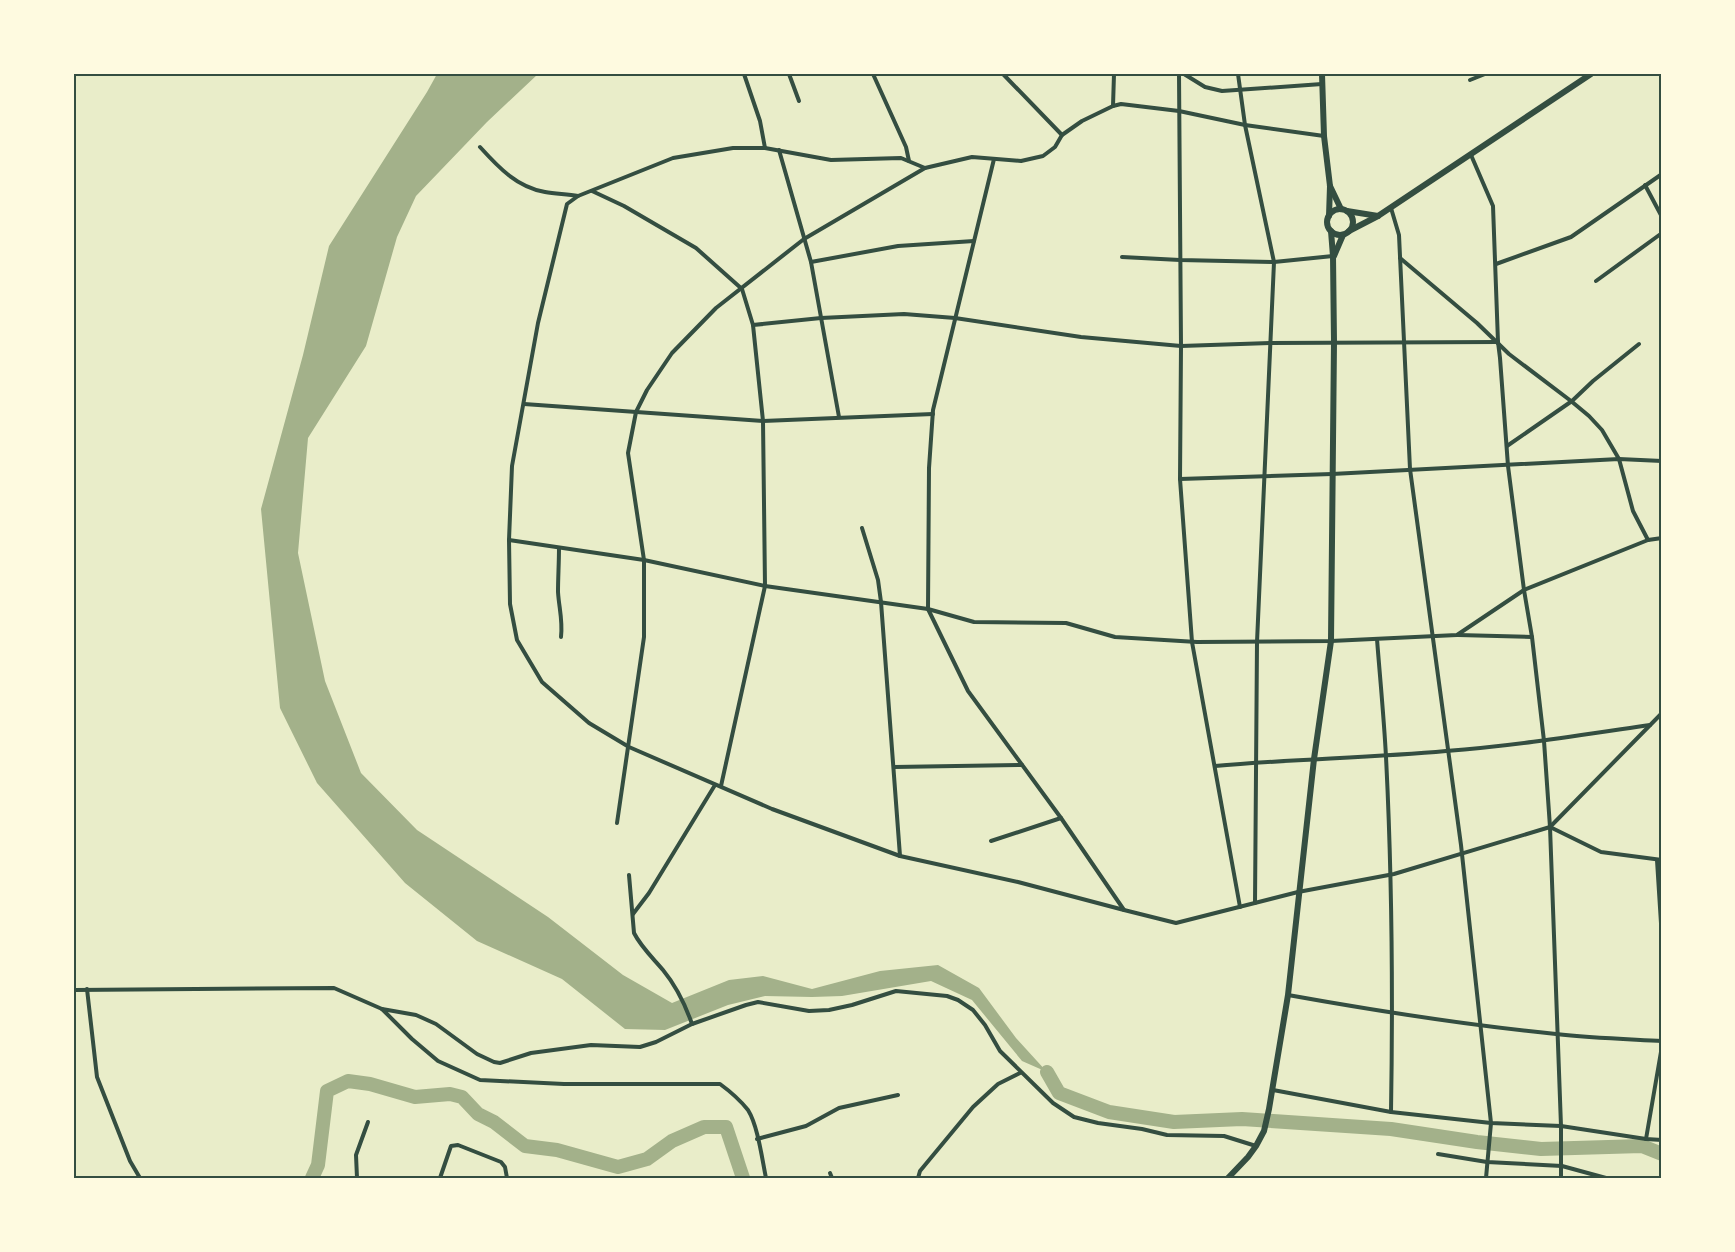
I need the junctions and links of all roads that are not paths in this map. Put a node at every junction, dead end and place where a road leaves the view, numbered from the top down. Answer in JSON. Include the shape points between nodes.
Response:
{"nodes":[{"id":1,"x":744,"y":74,"type":"edge"},
{"id":2,"x":789,"y":74,"type":"edge"},
{"id":3,"x":873,"y":74,"type":"edge"},
{"id":4,"x":1003,"y":74,"type":"edge"},
{"id":5,"x":1114,"y":74,"type":"edge"},
{"id":6,"x":1179,"y":74,"type":"edge"},
{"id":7,"x":1184,"y":74,"type":"edge"},
{"id":8,"x":1238,"y":74,"type":"edge"},
{"id":9,"x":1322,"y":74,"type":"edge"},
{"id":10,"x":1485,"y":74,"type":"edge"},
{"id":11,"x":1591,"y":74,"type":"edge"},
{"id":12,"x":1470,"y":80,"type":"dead end"},
{"id":13,"x":1322,"y":84,"type":"junction"},
{"id":14,"x":1239,"y":90,"type":"junction"},
{"id":15,"x":799,"y":101,"type":"dead end"},
{"id":16,"x":1113,"y":106,"type":"junction"},
{"id":17,"x":1179,"y":111,"type":"junction"},
{"id":18,"x":1245,"y":125,"type":"junction"},
{"id":19,"x":1062,"y":135,"type":"junction"},
{"id":20,"x":1324,"y":136,"type":"junction"},
{"id":21,"x":480,"y":147,"type":"dead end"},
{"id":22,"x":765,"y":148,"type":"junction"},
{"id":23,"x":779,"y":150,"type":"junction"},
{"id":24,"x":1471,"y":155,"type":"junction"},
{"id":25,"x":994,"y":159,"type":"junction"},
{"id":26,"x":909,"y":162,"type":"junction"},
{"id":27,"x":925,"y":168,"type":"junction"},
{"id":28,"x":1662,"y":174,"type":"edge"},
{"id":29,"x":1645,"y":185,"type":"junction"},
{"id":30,"x":1330,"y":186,"type":"junction"},
{"id":31,"x":592,"y":191,"type":"junction"},
{"id":32,"x":578,"y":196,"type":"junction"},
{"id":33,"x":1391,"y":208,"type":"junction"},
{"id":34,"x":1344,"y":210,"type":"junction"},
{"id":35,"x":1329,"y":216,"type":"junction"},
{"id":36,"x":1378,"y":216,"type":"junction"},
{"id":37,"x":1662,"y":217,"type":"edge"},
{"id":38,"x":1330,"y":231,"type":"junction"},
{"id":39,"x":1346,"y":233,"type":"junction"},
{"id":40,"x":1662,"y":233,"type":"edge"},
{"id":41,"x":804,"y":239,"type":"junction"},
{"id":42,"x":974,"y":241,"type":"junction"},
{"id":43,"x":1333,"y":256,"type":"junction"},
{"id":44,"x":1122,"y":257,"type":"dead end"},
{"id":45,"x":1400,"y":258,"type":"junction"},
{"id":46,"x":1180,"y":260,"type":"junction"},
{"id":47,"x":811,"y":262,"type":"junction"},
{"id":48,"x":1274,"y":262,"type":"junction"},
{"id":49,"x":1496,"y":264,"type":"junction"},
{"id":50,"x":1596,"y":281,"type":"dead end"},
{"id":51,"x":742,"y":289,"type":"junction"},
{"id":52,"x":820,"y":318,"type":"junction"},
{"id":53,"x":955,"y":318,"type":"junction"},
{"id":54,"x":753,"y":325,"type":"junction"},
{"id":55,"x":1334,"y":342,"type":"junction"},
{"id":56,"x":1404,"y":342,"type":"junction"},
{"id":57,"x":1498,"y":342,"type":"junction"},
{"id":58,"x":1270,"y":343,"type":"junction"},
{"id":59,"x":1639,"y":344,"type":"dead end"},
{"id":60,"x":1181,"y":346,"type":"junction"},
{"id":61,"x":1572,"y":401,"type":"junction"},
{"id":62,"x":524,"y":404,"type":"junction"},
{"id":63,"x":636,"y":412,"type":"junction"},
{"id":64,"x":933,"y":414,"type":"junction"},
{"id":65,"x":839,"y":417,"type":"junction"},
{"id":66,"x":763,"y":421,"type":"junction"},
{"id":67,"x":1506,"y":447,"type":"junction"},
{"id":68,"x":1619,"y":459,"type":"junction"},
{"id":69,"x":1662,"y":461,"type":"edge"},
{"id":70,"x":1508,"y":465,"type":"junction"},
{"id":71,"x":1410,"y":469,"type":"junction"},
{"id":72,"x":1332,"y":474,"type":"junction"},
{"id":73,"x":1264,"y":477,"type":"junction"},
{"id":74,"x":1179,"y":479,"type":"junction"},
{"id":75,"x":862,"y":528,"type":"dead end"},
{"id":76,"x":1662,"y":538,"type":"edge"},
{"id":77,"x":509,"y":540,"type":"junction"},
{"id":78,"x":1648,"y":540,"type":"junction"},
{"id":79,"x":560,"y":548,"type":"junction"},
{"id":80,"x":644,"y":560,"type":"junction"},
{"id":81,"x":765,"y":586,"type":"junction"},
{"id":82,"x":1524,"y":590,"type":"junction"},
{"id":83,"x":881,"y":602,"type":"junction"},
{"id":84,"x":928,"y":609,"type":"junction"},
{"id":85,"x":1457,"y":634,"type":"junction"},
{"id":86,"x":1432,"y":636,"type":"junction"},
{"id":87,"x":561,"y":637,"type":"dead end"},
{"id":88,"x":1532,"y":637,"type":"junction"},
{"id":89,"x":1377,"y":639,"type":"junction"},
{"id":90,"x":1331,"y":640,"type":"junction"},
{"id":91,"x":1192,"y":642,"type":"junction"},
{"id":92,"x":1257,"y":642,"type":"junction"},
{"id":93,"x":1662,"y":713,"type":"edge"},
{"id":94,"x":1650,"y":725,"type":"junction"},
{"id":95,"x":1544,"y":741,"type":"junction"},
{"id":96,"x":629,"y":747,"type":"junction"},
{"id":97,"x":1448,"y":751,"type":"junction"},
{"id":98,"x":1386,"y":756,"type":"junction"},
{"id":99,"x":1314,"y":759,"type":"junction"},
{"id":100,"x":1256,"y":762,"type":"junction"},
{"id":101,"x":1023,"y":765,"type":"junction"},
{"id":102,"x":1215,"y":766,"type":"junction"},
{"id":103,"x":894,"y":767,"type":"junction"},
{"id":104,"x":715,"y":785,"type":"junction"},
{"id":105,"x":722,"y":786,"type":"junction"},
{"id":106,"x":1061,"y":818,"type":"junction"},
{"id":107,"x":617,"y":823,"type":"dead end"},
{"id":108,"x":1550,"y":827,"type":"junction"},
{"id":109,"x":991,"y":841,"type":"dead end"},
{"id":110,"x":1462,"y":853,"type":"junction"},
{"id":111,"x":900,"y":856,"type":"junction"},
{"id":112,"x":1659,"y":860,"type":"edge"},
{"id":113,"x":629,"y":875,"type":"dead end"},
{"id":114,"x":1390,"y":875,"type":"junction"},
{"id":115,"x":1299,"y":892,"type":"junction"},
{"id":116,"x":1255,"y":903,"type":"junction"},
{"id":117,"x":1240,"y":907,"type":"junction"},
{"id":118,"x":1124,"y":910,"type":"junction"},
{"id":119,"x":633,"y":915,"type":"junction"},
{"id":120,"x":1662,"y":939,"type":"edge"},
{"id":121,"x":87,"y":989,"type":"junction"},
{"id":122,"x":74,"y":990,"type":"edge"},
{"id":123,"x":1288,"y":994,"type":"junction"},
{"id":124,"x":382,"y":1009,"type":"junction"},
{"id":125,"x":1393,"y":1014,"type":"junction"},
{"id":126,"x":692,"y":1023,"type":"junction"},
{"id":127,"x":1481,"y":1025,"type":"junction"},
{"id":128,"x":1557,"y":1035,"type":"junction"},
{"id":129,"x":1662,"y":1041,"type":"edge"},
{"id":130,"x":1662,"y":1046,"type":"edge"},
{"id":131,"x":1020,"y":1073,"type":"junction"},
{"id":132,"x":1273,"y":1090,"type":"junction"},
{"id":133,"x":898,"y":1095,"type":"dead end"},
{"id":134,"x":1391,"y":1112,"type":"junction"},
{"id":135,"x":368,"y":1122,"type":"dead end"},
{"id":136,"x":1491,"y":1123,"type":"junction"},
{"id":137,"x":1561,"y":1126,"type":"junction"},
{"id":138,"x":757,"y":1139,"type":"junction"},
{"id":139,"x":1646,"y":1139,"type":"junction"},
{"id":140,"x":1662,"y":1140,"type":"edge"},
{"id":141,"x":1256,"y":1146,"type":"junction"},
{"id":142,"x":1438,"y":1154,"type":"dead end"},
{"id":143,"x":1487,"y":1162,"type":"junction"},
{"id":144,"x":1562,"y":1166,"type":"junction"},
{"id":145,"x":140,"y":1179,"type":"edge"},
{"id":146,"x":357,"y":1179,"type":"edge"},
{"id":147,"x":440,"y":1179,"type":"edge"},
{"id":148,"x":507,"y":1179,"type":"edge"},
{"id":149,"x":766,"y":1179,"type":"edge"},
{"id":150,"x":918,"y":1179,"type":"edge"},
{"id":151,"x":1228,"y":1179,"type":"edge"},
{"id":152,"x":1486,"y":1179,"type":"edge"},
{"id":153,"x":1561,"y":1179,"type":"edge"},
{"id":154,"x":1606,"y":1179,"type":"edge"}],
"edges":[{"from":1,"to":22,"type":"street"},
{"from":2,"to":15,"type":"street"},
{"from":3,"to":26,"type":"street"},
{"from":4,"to":19,"type":"street"},
{"from":5,"to":16,"type":"street"},
{"from":6,"to":17,"type":"street"},
{"from":7,"to":14,"type":"street","via":[[1205,87]]},
{"from":8,"to":14,"type":"street"},
{"from":9,"to":13,"type":"main road"},
{"from":10,"to":12,"type":"street"},
{"from":11,"to":24,"type":"main road"},
{"from":13,"to":14,"type":"street"},
{"from":13,"to":20,"type":"main road"},
{"from":14,"to":18,"type":"street"},
{"from":16,"to":17,"type":"street"},
{"from":16,"to":19,"type":"street"},
{"from":17,"to":18,"type":"street"},
{"from":17,"to":46,"type":"street"},
{"from":18,"to":20,"type":"street"},
{"from":18,"to":48,"type":"street"},
{"from":19,"to":25,"type":"street","via":[[1043,156],[1021,161]]},
{"from":20,"to":30,"type":"main road"},
{"from":21,"to":32,"type":"street","via":[[505,174],[520,183],[543,192]]},
{"from":22,"to":23,"type":"street"},
{"from":22,"to":31,"type":"street","via":[[733,148],[673,158]]},
{"from":23,"to":26,"type":"street","via":[[831,160],[901,158]]},
{"from":23,"to":41,"type":"street"},
{"from":24,"to":33,"type":"main road"},
{"from":24,"to":49,"type":"street","via":[[1493,206]]},
{"from":25,"to":27,"type":"street","via":[[972,157]]},
{"from":25,"to":42,"type":"street"},
{"from":26,"to":27,"type":"street"},
{"from":27,"to":41,"type":"street"},
{"from":28,"to":29,"type":"street"},
{"from":29,"to":37,"type":"street"},
{"from":29,"to":49,"type":"street","via":[[1571,237]]},
{"from":30,"to":34,"type":"main road"},
{"from":30,"to":35,"type":"main road"},
{"from":31,"to":32,"type":"street"},
{"from":31,"to":51,"type":"street","via":[[696,248]]},
{"from":32,"to":62,"type":"street","via":[[567,204],[538,323]]},
{"from":33,"to":36,"type":"main road"},
{"from":33,"to":45,"type":"street","via":[[1399,235]]},
{"from":34,"to":35,"type":"main road"},
{"from":34,"to":36,"type":"main road"},
{"from":34,"to":39,"type":"main road","via":[[1353,220]]},
{"from":35,"to":38,"type":"main road"},
{"from":36,"to":39,"type":"main road"},
{"from":38,"to":39,"type":"main road","via":[[1336,235]]},
{"from":38,"to":43,"type":"main road"},
{"from":39,"to":43,"type":"main road"},
{"from":40,"to":50,"type":"street"},
{"from":41,"to":47,"type":"street"},
{"from":41,"to":51,"type":"street"},
{"from":42,"to":47,"type":"street","via":[[898,246]]},
{"from":42,"to":53,"type":"street"},
{"from":43,"to":48,"type":"street"},
{"from":43,"to":55,"type":"main road"},
{"from":44,"to":46,"type":"street"},
{"from":45,"to":56,"type":"street"},
{"from":45,"to":57,"type":"street"},
{"from":46,"to":48,"type":"street"},
{"from":46,"to":60,"type":"street"},
{"from":47,"to":52,"type":"street"},
{"from":48,"to":58,"type":"street"},
{"from":49,"to":57,"type":"street"},
{"from":51,"to":54,"type":"street"},
{"from":51,"to":63,"type":"street","via":[[716,308],[672,353]]},
{"from":52,"to":53,"type":"street","via":[[904,314]]},
{"from":52,"to":54,"type":"street"},
{"from":52,"to":65,"type":"street"},
{"from":53,"to":60,"type":"street","via":[[1081,337]]},
{"from":53,"to":64,"type":"street"},
{"from":54,"to":66,"type":"street"},
{"from":55,"to":56,"type":"street"},
{"from":55,"to":58,"type":"street"},
{"from":55,"to":72,"type":"main road"},
{"from":56,"to":57,"type":"street"},
{"from":56,"to":71,"type":"street"},
{"from":57,"to":61,"type":"street"},
{"from":57,"to":67,"type":"street"},
{"from":58,"to":60,"type":"street"},
{"from":58,"to":73,"type":"street"},
{"from":59,"to":61,"type":"street"},
{"from":60,"to":74,"type":"street"},
{"from":61,"to":67,"type":"street"},
{"from":61,"to":68,"type":"street","via":[[1602,430]]},
{"from":62,"to":63,"type":"street"},
{"from":62,"to":77,"type":"street","via":[[512,466]]},
{"from":63,"to":66,"type":"street"},
{"from":63,"to":80,"type":"street","via":[[628,453]]},
{"from":64,"to":65,"type":"street"},
{"from":64,"to":84,"type":"street"},
{"from":65,"to":66,"type":"street"},
{"from":66,"to":81,"type":"street"},
{"from":67,"to":70,"type":"street"},
{"from":68,"to":69,"type":"street"},
{"from":68,"to":70,"type":"street"},
{"from":68,"to":78,"type":"street","via":[[1633,511]]},
{"from":70,"to":71,"type":"street"},
{"from":70,"to":82,"type":"street"},
{"from":71,"to":72,"type":"street"},
{"from":71,"to":86,"type":"street"},
{"from":72,"to":73,"type":"street"},
{"from":72,"to":90,"type":"main road"},
{"from":73,"to":74,"type":"street"},
{"from":73,"to":92,"type":"street"},
{"from":74,"to":91,"type":"street"},
{"from":75,"to":83,"type":"street"},
{"from":76,"to":78,"type":"street"},
{"from":77,"to":79,"type":"street"},
{"from":77,"to":96,"type":"street","via":[[510,604],[517,640],[542,682],[589,723]]},
{"from":78,"to":82,"type":"street"},
{"from":79,"to":80,"type":"street"},
{"from":79,"to":87,"type":"street"},
{"from":80,"to":81,"type":"street"},
{"from":80,"to":96,"type":"street","via":[[644,637]]},
{"from":81,"to":83,"type":"street"},
{"from":81,"to":105,"type":"street"},
{"from":82,"to":85,"type":"street"},
{"from":82,"to":88,"type":"street"},
{"from":83,"to":84,"type":"street"},
{"from":83,"to":103,"type":"street"},
{"from":84,"to":91,"type":"street","via":[[974,622],[1066,623],[1115,637]]},
{"from":84,"to":101,"type":"street","via":[[968,691]]},
{"from":85,"to":86,"type":"street"},
{"from":85,"to":88,"type":"street"},
{"from":86,"to":89,"type":"street"},
{"from":86,"to":97,"type":"street"},
{"from":88,"to":95,"type":"street"},
{"from":89,"to":90,"type":"street"},
{"from":89,"to":98,"type":"street"},
{"from":90,"to":92,"type":"street"},
{"from":90,"to":99,"type":"main road"},
{"from":91,"to":92,"type":"street"},
{"from":91,"to":102,"type":"street"},
{"from":92,"to":100,"type":"street"},
{"from":93,"to":94,"type":"street"},
{"from":94,"to":95,"type":"street"},
{"from":94,"to":108,"type":"street"},
{"from":95,"to":97,"type":"street"},
{"from":95,"to":108,"type":"street"},
{"from":96,"to":104,"type":"street"},
{"from":96,"to":107,"type":"street"},
{"from":97,"to":98,"type":"street"},
{"from":97,"to":110,"type":"street"},
{"from":98,"to":99,"type":"street"},
{"from":98,"to":114,"type":"street"},
{"from":99,"to":100,"type":"street"},
{"from":99,"to":115,"type":"main road"},
{"from":100,"to":102,"type":"street"},
{"from":100,"to":116,"type":"street"},
{"from":101,"to":103,"type":"street"},
{"from":101,"to":106,"type":"street"},
{"from":102,"to":117,"type":"street"},
{"from":103,"to":111,"type":"street"},
{"from":104,"to":105,"type":"street"},
{"from":104,"to":119,"type":"street"},
{"from":105,"to":111,"type":"street","via":[[772,809]]},
{"from":106,"to":109,"type":"street"},
{"from":106,"to":118,"type":"street"},
{"from":108,"to":110,"type":"street"},
{"from":108,"to":112,"type":"street","via":[[1601,852]]},
{"from":108,"to":128,"type":"street"},
{"from":110,"to":114,"type":"street"},
{"from":110,"to":127,"type":"street"},
{"from":111,"to":118,"type":"street"},
{"from":112,"to":120,"type":"street"},
{"from":113,"to":119,"type":"street"},
{"from":114,"to":115,"type":"street"},
{"from":114,"to":125,"type":"street"},
{"from":115,"to":116,"type":"street"},
{"from":115,"to":123,"type":"main road"},
{"from":116,"to":117,"type":"street"},
{"from":117,"to":118,"type":"street","via":[[1176,923]]},
{"from":119,"to":126,"type":"street","via":[[634,933],[682,997]]},
{"from":121,"to":122,"type":"street"},
{"from":121,"to":124,"type":"street","via":[[334,988]]},
{"from":121,"to":145,"type":"street","via":[[97,1077]]},
{"from":123,"to":125,"type":"street"},
{"from":123,"to":132,"type":"main road"},
{"from":124,"to":126,"type":"street","via":[[416,1015],[449,1032],[477,1054],[500,1063],[531,1053],[591,1045],[640,1047]]},
{"from":124,"to":138,"type":"street","via":[[438,1061],[480,1080],[720,1084],[749,1112]]},
{"from":125,"to":127,"type":"street"},
{"from":125,"to":134,"type":"street"},
{"from":126,"to":131,"type":"street","via":[[758,1002],[809,1011],[852,1005],[896,992],[947,996],[973,1010],[1000,1052]]},
{"from":127,"to":128,"type":"street"},
{"from":127,"to":136,"type":"street"},
{"from":128,"to":129,"type":"street"},
{"from":128,"to":137,"type":"street"},
{"from":130,"to":139,"type":"street"},
{"from":131,"to":141,"type":"street","via":[[1074,1117],[1167,1135],[1224,1136]]},
{"from":131,"to":150,"type":"street","via":[[998,1084],[973,1107],[920,1171]]},
{"from":132,"to":134,"type":"street"},
{"from":132,"to":141,"type":"main road","via":[[1264,1131]]},
{"from":133,"to":138,"type":"street","via":[[839,1108],[806,1126]]},
{"from":134,"to":136,"type":"street"},
{"from":135,"to":146,"type":"street","via":[[356,1155]]},
{"from":136,"to":137,"type":"street"},
{"from":136,"to":143,"type":"street"},
{"from":137,"to":139,"type":"street"},
{"from":137,"to":144,"type":"street"},
{"from":138,"to":149,"type":"street"},
{"from":139,"to":140,"type":"street"},
{"from":141,"to":151,"type":"main road"},
{"from":142,"to":143,"type":"street"},
{"from":143,"to":144,"type":"street"},
{"from":143,"to":152,"type":"street"},
{"from":144,"to":153,"type":"street"},
{"from":144,"to":154,"type":"street"},
{"from":147,"to":148,"type":"street","via":[[451,1146],[458,1145],[501,1162]]}]}
